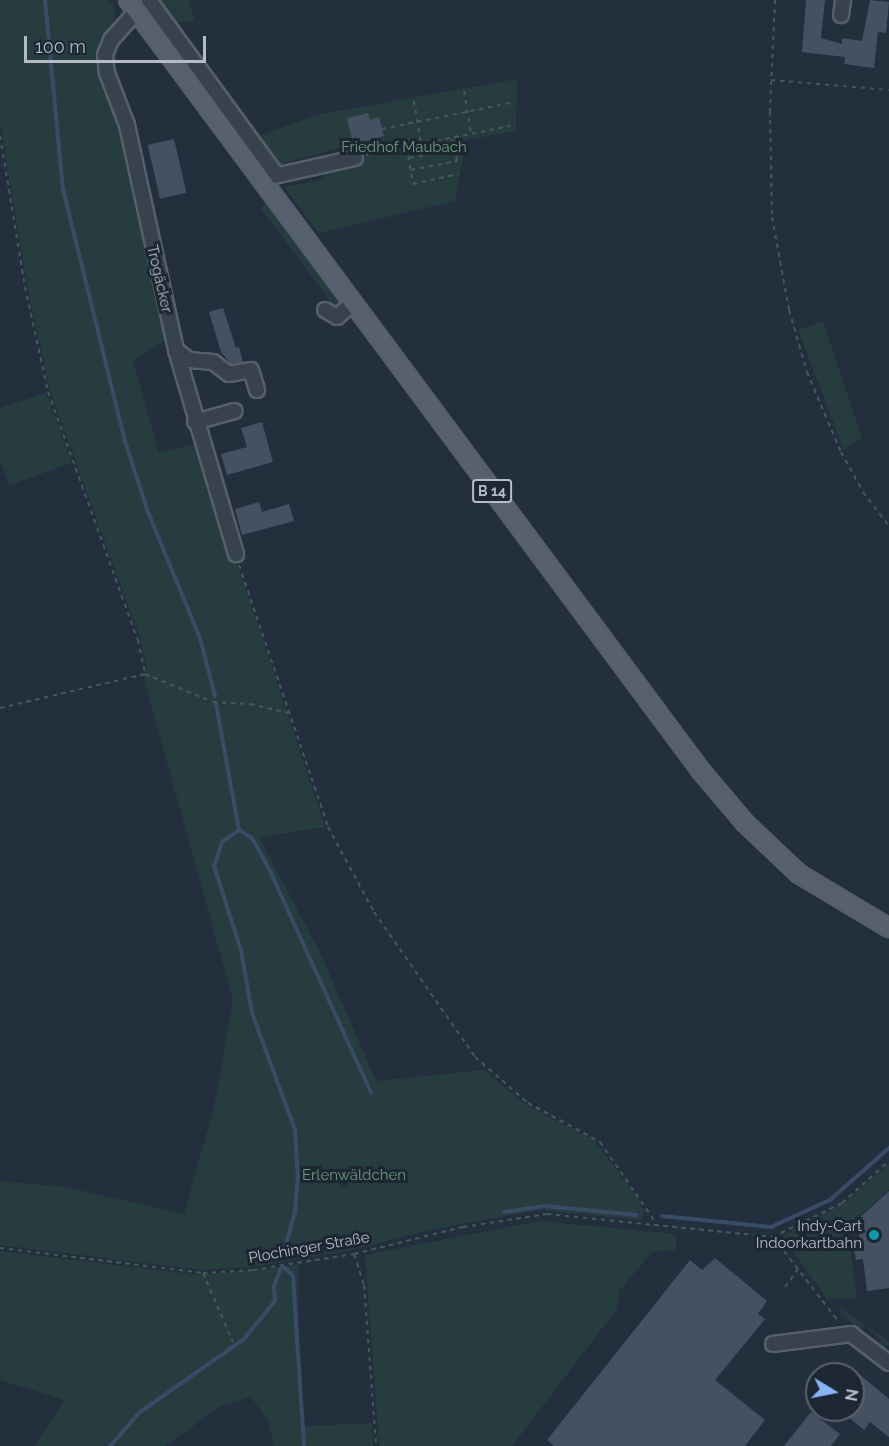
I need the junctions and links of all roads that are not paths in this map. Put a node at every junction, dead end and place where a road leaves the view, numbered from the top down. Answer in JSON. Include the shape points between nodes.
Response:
{"nodes":[{"id":1,"x":843,"y":0,"type":"edge"},
{"id":2,"x":138,"y":4,"type":"edge"},
{"id":3,"x":841,"y":15,"type":"dead end"},
{"id":4,"x":355,"y":158,"type":"road end"},
{"id":5,"x":270,"y":177,"type":"junction"},
{"id":6,"x":352,"y":304,"type":"junction"},
{"id":7,"x":325,"y":310,"type":"dead end"},
{"id":8,"x":176,"y":350,"type":"junction"},
{"id":9,"x":257,"y":390,"type":"dead end"},
{"id":10,"x":235,"y":411,"type":"dead end"},
{"id":11,"x":195,"y":422,"type":"junction"},
{"id":12,"x":236,"y":554,"type":"road end"},
{"id":13,"x":889,"y":928,"type":"edge"},
{"id":14,"x":773,"y":1344,"type":"dead end"},
{"id":15,"x":889,"y":1363,"type":"edge"}],
"edges":[{"from":1,"to":3,"type":"street"},
{"from":2,"to":5,"type":"main road","number":"B 14"},
{"from":2,"to":8,"type":"street","name":"Trogäcker","via":[[111,40],[105,56],[127,125]]},
{"from":4,"to":5,"type":"street"},
{"from":5,"to":6,"type":"main road","number":"B 14"},
{"from":6,"to":7,"type":"street","via":[[337,317]]},
{"from":6,"to":13,"type":"main road","number":"B 14","via":[[661,719],[744,824],[799,874]]},
{"from":8,"to":9,"type":"street","via":[[189,360],[213,362],[229,375],[250,370]]},
{"from":8,"to":11,"type":"street","name":"Trogäcker"},
{"from":10,"to":11,"type":"street"},
{"from":11,"to":12,"type":"street","name":"Trogäcker"},
{"from":14,"to":15,"type":"street","via":[[850,1334]]}]}
